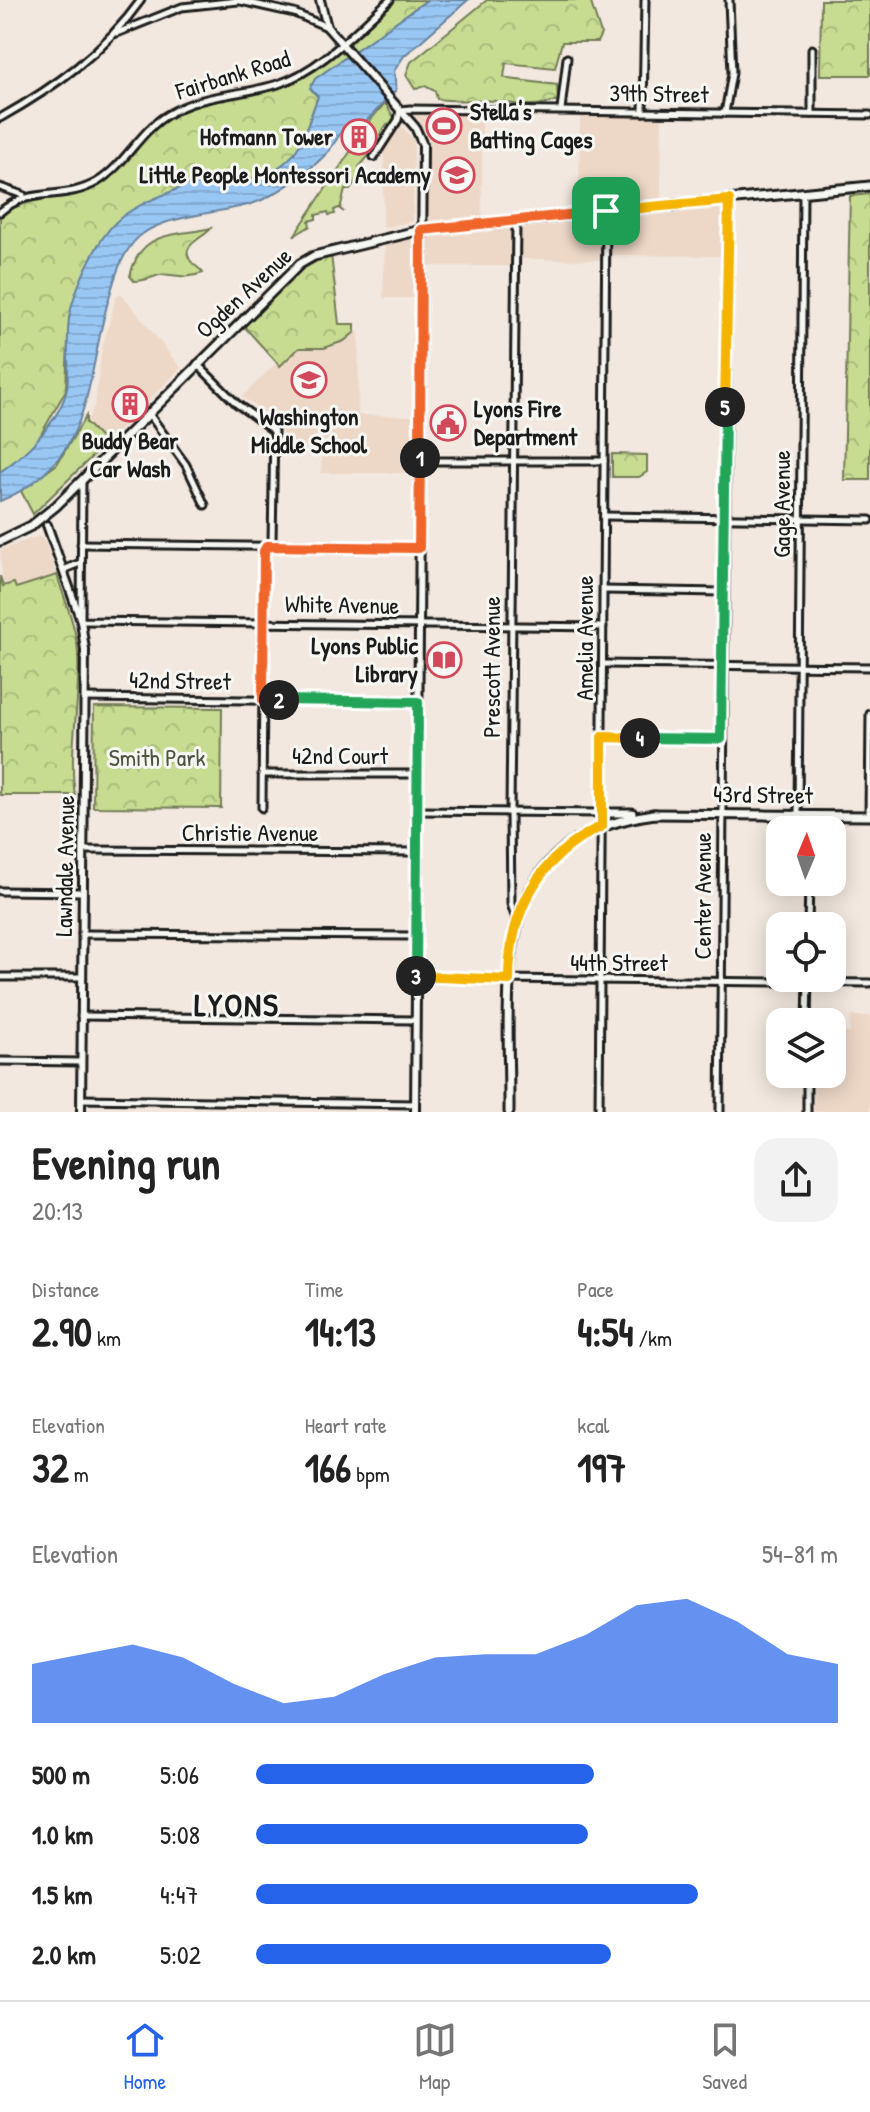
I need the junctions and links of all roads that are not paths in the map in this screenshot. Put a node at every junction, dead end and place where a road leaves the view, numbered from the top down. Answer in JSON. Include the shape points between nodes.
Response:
{"nodes":[{"id":1,"x":141,"y":0,"type":"edge"},
{"id":2,"x":320,"y":0,"type":"edge"},
{"id":3,"x":390,"y":0,"type":"edge"},
{"id":4,"x":645,"y":0,"type":"edge"},
{"id":5,"x":729,"y":0,"type":"edge"},
{"id":6,"x":237,"y":1,"type":"edge"},
{"id":7,"x":327,"y":27,"type":"junction"},
{"id":8,"x":114,"y":35,"type":"junction"},
{"id":9,"x":343,"y":46,"type":"junction"},
{"id":10,"x":812,"y":49,"type":"dead end"},
{"id":11,"x":567,"y":58,"type":"dead end"},
{"id":12,"x":400,"y":110,"type":"junction"},
{"id":13,"x":561,"y":110,"type":"junction"},
{"id":14,"x":643,"y":112,"type":"junction"},
{"id":15,"x":725,"y":113,"type":"junction"},
{"id":16,"x":812,"y":114,"type":"junction"},
{"id":17,"x":870,"y":115,"type":"edge"},
{"id":18,"x":0,"y":118,"type":"edge"},
{"id":19,"x":374,"y":157,"type":"dead end"},
{"id":20,"x":870,"y":186,"type":"edge"},
{"id":21,"x":0,"y":187,"type":"edge"},
{"id":22,"x":803,"y":193,"type":"junction"},
{"id":23,"x":24,"y":196,"type":"junction"},
{"id":24,"x":729,"y":200,"type":"junction"},
{"id":25,"x":606,"y":211,"type":"junction"},
{"id":26,"x":0,"y":212,"type":"edge"},
{"id":27,"x":516,"y":221,"type":"junction"},
{"id":28,"x":421,"y":230,"type":"junction"},
{"id":29,"x":197,"y":364,"type":"junction"},
{"id":30,"x":148,"y":413,"type":"junction"},
{"id":31,"x":420,"y":461,"type":"junction"},
{"id":32,"x":604,"y":461,"type":"junction"},
{"id":33,"x":513,"y":462,"type":"junction"},
{"id":34,"x":82,"y":481,"type":"junction"},
{"id":35,"x":205,"y":505,"type":"dead end"},
{"id":36,"x":604,"y":516,"type":"junction"},
{"id":37,"x":723,"y":518,"type":"junction"},
{"id":38,"x":800,"y":519,"type":"junction"},
{"id":39,"x":870,"y":520,"type":"edge"},
{"id":40,"x":44,"y":522,"type":"junction"},
{"id":41,"x":0,"y":541,"type":"edge"},
{"id":42,"x":80,"y":544,"type":"junction"},
{"id":43,"x":267,"y":546,"type":"junction"},
{"id":44,"x":419,"y":548,"type":"junction"},
{"id":45,"x":80,"y":563,"type":"junction"},
{"id":46,"x":63,"y":570,"type":"junction"},
{"id":47,"x":604,"y":590,"type":"junction"},
{"id":48,"x":722,"y":592,"type":"junction"},
{"id":49,"x":81,"y":621,"type":"junction"},
{"id":50,"x":263,"y":622,"type":"junction"},
{"id":51,"x":419,"y":624,"type":"junction"},
{"id":52,"x":512,"y":626,"type":"junction"},
{"id":53,"x":603,"y":627,"type":"junction"},
{"id":54,"x":603,"y":664,"type":"junction"},
{"id":55,"x":722,"y":665,"type":"junction"},
{"id":56,"x":800,"y":666,"type":"junction"},
{"id":57,"x":870,"y":667,"type":"edge"},
{"id":58,"x":85,"y":698,"type":"junction"},
{"id":59,"x":263,"y":700,"type":"junction"},
{"id":60,"x":418,"y":702,"type":"junction"},
{"id":61,"x":870,"y":714,"type":"edge"},
{"id":62,"x":602,"y":737,"type":"junction"},
{"id":63,"x":721,"y":739,"type":"junction"},
{"id":64,"x":262,"y":774,"type":"junction"},
{"id":65,"x":418,"y":774,"type":"junction"},
{"id":66,"x":262,"y":808,"type":"dead end"},
{"id":67,"x":418,"y":811,"type":"junction"},
{"id":68,"x":510,"y":812,"type":"junction"},
{"id":69,"x":602,"y":813,"type":"junction"},
{"id":70,"x":655,"y":814,"type":"junction"},
{"id":71,"x":721,"y":814,"type":"junction"},
{"id":72,"x":798,"y":815,"type":"junction"},
{"id":73,"x":809,"y":815,"type":"joint"},
{"id":74,"x":869,"y":816,"type":"edge"},
{"id":75,"x":602,"y":826,"type":"junction"},
{"id":76,"x":83,"y":850,"type":"junction"},
{"id":77,"x":417,"y":852,"type":"junction"},
{"id":78,"x":0,"y":891,"type":"edge"},
{"id":79,"x":83,"y":892,"type":"junction"},
{"id":80,"x":516,"y":919,"type":"junction"},
{"id":81,"x":82,"y":934,"type":"junction"},
{"id":82,"x":416,"y":936,"type":"junction"},
{"id":83,"x":0,"y":977,"type":"edge"},
{"id":84,"x":82,"y":977,"type":"junction"},
{"id":85,"x":416,"y":978,"type":"junction"},
{"id":86,"x":509,"y":980,"type":"junction"},
{"id":87,"x":600,"y":980,"type":"junction"},
{"id":88,"x":766,"y":980,"type":"edge"},
{"id":89,"x":720,"y":981,"type":"junction"},
{"id":90,"x":846,"y":982,"type":"edge"},
{"id":91,"x":870,"y":983,"type":"edge"},
{"id":92,"x":81,"y":1016,"type":"junction"},
{"id":93,"x":415,"y":1020,"type":"junction"},
{"id":94,"x":0,"y":1061,"type":"edge"},
{"id":95,"x":81,"y":1062,"type":"junction"},
{"id":96,"x":807,"y":1088,"type":"edge"},
{"id":97,"x":81,"y":1099,"type":"junction"},
{"id":98,"x":415,"y":1104,"type":"junction"},
{"id":99,"x":81,"y":1112,"type":"edge"},
{"id":100,"x":415,"y":1112,"type":"edge"},
{"id":101,"x":509,"y":1112,"type":"edge"},
{"id":102,"x":599,"y":1112,"type":"edge"},
{"id":103,"x":720,"y":1112,"type":"edge"},
{"id":104,"x":807,"y":1112,"type":"edge"}],
"edges":[{"from":1,"to":8,"type":"street"},
{"from":2,"to":7,"type":"street"},
{"from":3,"to":9,"type":"street","name":"Fairbank Road"},
{"from":4,"to":14,"type":"street"},
{"from":5,"to":15,"type":"street","via":[[732,73]]},
{"from":6,"to":7,"type":"street","via":[[294,13]]},
{"from":6,"to":8,"type":"street","via":[[182,7]]},
{"from":7,"to":9,"type":"street"},
{"from":8,"to":18,"type":"street","via":[[67,77]]},
{"from":9,"to":12,"type":"street"},
{"from":9,"to":23,"type":"street","name":"Fairbank Road","via":[[289,80],[222,94],[166,115],[115,168],[89,186]]},
{"from":10,"to":16,"type":"street"},
{"from":11,"to":13,"type":"street"},
{"from":12,"to":13,"type":"street","name":"39th Street"},
{"from":12,"to":19,"type":"street"},
{"from":12,"to":28,"type":"street","via":[[423,145]]},
{"from":13,"to":14,"type":"street","name":"39th Street"},
{"from":14,"to":15,"type":"street","name":"39th Street"},
{"from":15,"to":16,"type":"street","name":"39th Street"},
{"from":16,"to":17,"type":"street","name":"39th Street"},
{"from":20,"to":22,"type":"main road","name":"Ogden Avenue"},
{"from":21,"to":23,"type":"street"},
{"from":22,"to":24,"type":"main road","name":"Ogden Avenue"},
{"from":22,"to":38,"type":"street","name":"Gage Avenue"},
{"from":23,"to":26,"type":"street","name":"Fairbank Road"},
{"from":24,"to":25,"type":"main road","name":"Ogden Avenue"},
{"from":24,"to":37,"type":"street","name":"Center Avenue"},
{"from":25,"to":27,"type":"main road","name":"Ogden Avenue"},
{"from":25,"to":32,"type":"street","name":"Amelia Avenue"},
{"from":27,"to":28,"type":"main road","name":"Ogden Avenue"},
{"from":27,"to":33,"type":"street","name":"Prescott Avenue"},
{"from":28,"to":29,"type":"main road","name":"Ogden Avenue","via":[[306,260]]},
{"from":28,"to":31,"type":"street"},
{"from":29,"to":30,"type":"main road","name":"Ogden Avenue"},
{"from":29,"to":43,"type":"street","via":[[237,404],[273,428],[272,541]]},
{"from":30,"to":34,"type":"main road","name":"Ogden Avenue"},
{"from":30,"to":35,"type":"street","via":[[186,465]]},
{"from":31,"to":33,"type":"street"},
{"from":31,"to":44,"type":"street"},
{"from":32,"to":33,"type":"street"},
{"from":32,"to":36,"type":"street","name":"Amelia Avenue"},
{"from":33,"to":52,"type":"street","name":"Prescott Avenue"},
{"from":34,"to":40,"type":"main road","name":"Ogden Avenue"},
{"from":34,"to":42,"type":"street","name":"Lawndale Avenue"},
{"from":36,"to":37,"type":"street"},
{"from":36,"to":47,"type":"street","name":"Amelia Avenue"},
{"from":37,"to":38,"type":"street"},
{"from":37,"to":48,"type":"street","name":"Center Avenue"},
{"from":38,"to":39,"type":"street"},
{"from":38,"to":56,"type":"street","name":"Gage Avenue"},
{"from":40,"to":41,"type":"main road","name":"Ogden Avenue"},
{"from":40,"to":46,"type":"street","name":"Lawndale Avenue"},
{"from":42,"to":43,"type":"street"},
{"from":42,"to":45,"type":"street","name":"Lawndale Avenue"},
{"from":43,"to":44,"type":"street"},
{"from":43,"to":50,"type":"street"},
{"from":44,"to":51,"type":"street"},
{"from":45,"to":46,"type":"street"},
{"from":45,"to":49,"type":"street","name":"Lawndale Avenue"},
{"from":46,"to":49,"type":"street","name":"Lawndale Avenue"},
{"from":47,"to":48,"type":"street"},
{"from":47,"to":53,"type":"street","name":"Amelia Avenue"},
{"from":48,"to":55,"type":"street","name":"Center Avenue"},
{"from":49,"to":50,"type":"street","name":"White Avenue"},
{"from":49,"to":58,"type":"street","name":"Lawndale Avenue"},
{"from":50,"to":51,"type":"street","name":"White Avenue"},
{"from":50,"to":59,"type":"street"},
{"from":51,"to":52,"type":"street","name":"White Avenue"},
{"from":51,"to":60,"type":"street"},
{"from":52,"to":53,"type":"street","name":"White Avenue"},
{"from":52,"to":68,"type":"street","name":"Prescott Avenue"},
{"from":53,"to":54,"type":"street","name":"Amelia Avenue"},
{"from":54,"to":55,"type":"street"},
{"from":54,"to":62,"type":"street","name":"Amelia Avenue"},
{"from":55,"to":56,"type":"street"},
{"from":55,"to":63,"type":"street","name":"Center Avenue"},
{"from":56,"to":57,"type":"street"},
{"from":56,"to":72,"type":"street","name":"Gage Avenue"},
{"from":58,"to":59,"type":"street","name":"42nd Street"},
{"from":58,"to":76,"type":"street","name":"Lawndale Avenue"},
{"from":59,"to":60,"type":"street","name":"42nd Street"},
{"from":59,"to":64,"type":"street"},
{"from":60,"to":65,"type":"street"},
{"from":61,"to":74,"type":"street"},
{"from":62,"to":63,"type":"street"},
{"from":62,"to":69,"type":"street","name":"Amelia Avenue"},
{"from":63,"to":71,"type":"street","name":"Center Avenue"},
{"from":64,"to":65,"type":"street","name":"42nd Court"},
{"from":64,"to":66,"type":"street"},
{"from":65,"to":67,"type":"street"},
{"from":67,"to":68,"type":"street"},
{"from":67,"to":77,"type":"street"},
{"from":68,"to":69,"type":"street"},
{"from":68,"to":80,"type":"street","name":"Prescott Avenue","via":[[511,904]]},
{"from":69,"to":70,"type":"main road"},
{"from":69,"to":75,"type":"street","name":"Amelia Avenue"},
{"from":70,"to":71,"type":"main road","name":"43rd Street"},
{"from":70,"to":75,"type":"main road"},
{"from":71,"to":72,"type":"main road","name":"43rd Street"},
{"from":71,"to":89,"type":"street","name":"Center Avenue"},
{"from":72,"to":73,"type":"main road","name":"43rd Street"},
{"from":73,"to":74,"type":"main road","name":"43rd Street"},
{"from":75,"to":80,"type":"main road","via":[[565,848],[546,867]]},
{"from":75,"to":87,"type":"street","name":"Amelia Avenue"},
{"from":76,"to":77,"type":"street","name":"Christie Avenue"},
{"from":76,"to":79,"type":"street","name":"Lawndale Avenue"},
{"from":77,"to":82,"type":"street"},
{"from":78,"to":79,"type":"street"},
{"from":79,"to":81,"type":"street","name":"Lawndale Avenue"},
{"from":80,"to":86,"type":"main road","name":"Prescott Avenue"},
{"from":81,"to":82,"type":"street"},
{"from":81,"to":84,"type":"street","name":"Lawndale Avenue"},
{"from":82,"to":85,"type":"street"},
{"from":83,"to":84,"type":"street"},
{"from":84,"to":92,"type":"street","name":"Lawndale Avenue"},
{"from":85,"to":86,"type":"street","name":"44th Street"},
{"from":85,"to":93,"type":"street"},
{"from":86,"to":87,"type":"street","name":"44th Street"},
{"from":86,"to":101,"type":"main road","name":"Prescott Avenue"},
{"from":87,"to":89,"type":"street","name":"44th Street"},
{"from":87,"to":102,"type":"street","name":"Amelia Avenue"},
{"from":88,"to":89,"type":"street","name":"44th Street"},
{"from":89,"to":103,"type":"street","name":"Center Avenue"},
{"from":90,"to":91,"type":"street","name":"44th Street"},
{"from":92,"to":93,"type":"street"},
{"from":92,"to":95,"type":"street","name":"Lawndale Avenue"},
{"from":93,"to":98,"type":"street"},
{"from":94,"to":95,"type":"street"},
{"from":95,"to":97,"type":"street","name":"Lawndale Avenue"},
{"from":96,"to":104,"type":"street"},
{"from":97,"to":98,"type":"street"},
{"from":97,"to":99,"type":"street","name":"Lawndale Avenue"},
{"from":98,"to":100,"type":"street"}]}
